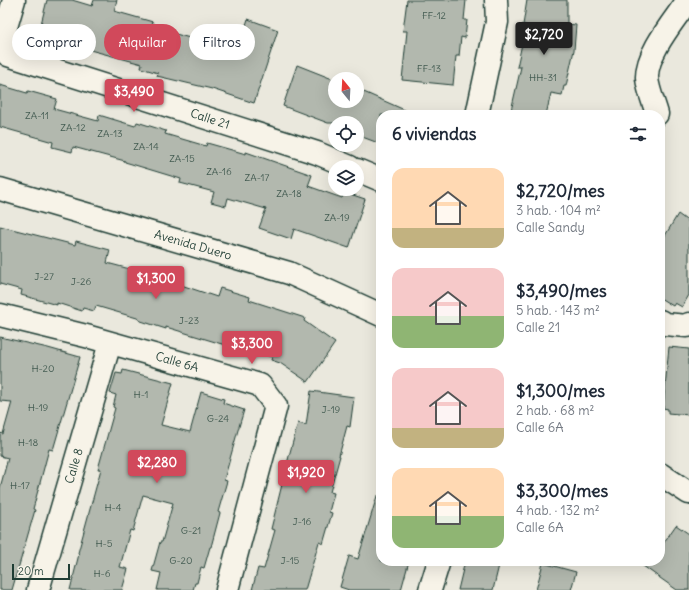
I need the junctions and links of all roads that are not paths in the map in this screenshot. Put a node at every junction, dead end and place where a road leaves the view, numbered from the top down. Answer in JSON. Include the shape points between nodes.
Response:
{"nodes":[{"id":1,"x":14,"y":0,"type":"edge"},
{"id":2,"x":496,"y":0,"type":"edge"},
{"id":3,"x":688,"y":0,"type":"edge"},
{"id":4,"x":478,"y":110,"type":"edge"},
{"id":5,"x":656,"y":110,"type":"edge"},
{"id":6,"x":334,"y":160,"type":"edge"},
{"id":7,"x":364,"y":173,"type":"edge"},
{"id":8,"x":376,"y":178,"type":"edge"},
{"id":9,"x":0,"y":189,"type":"edge"},
{"id":10,"x":376,"y":313,"type":"edge"},
{"id":11,"x":0,"y":316,"type":"edge"},
{"id":12,"x":665,"y":324,"type":"edge"},
{"id":13,"x":689,"y":324,"type":"edge"},
{"id":14,"x":110,"y":343,"type":"junction"},
{"id":15,"x":665,"y":477,"type":"edge"},
{"id":16,"x":689,"y":493,"type":"edge"},
{"id":17,"x":437,"y":566,"type":"edge"},
{"id":18,"x":38,"y":590,"type":"edge"},
{"id":19,"x":227,"y":590,"type":"edge"},
{"id":20,"x":430,"y":590,"type":"edge"}],
"edges":[{"from":1,"to":6,"type":"street","name":"Calle 21","via":[[4,34],[8,55]]},
{"from":2,"to":4,"type":"street","via":[[497,22]]},
{"from":3,"to":5,"type":"street","via":[[653,52],[648,67],[647,80]]},
{"from":7,"to":8,"type":"street"},
{"from":9,"to":10,"type":"street","name":"Avenida Duero","via":[[289,273]]},
{"from":11,"to":14,"type":"street","name":"Calle 6A"},
{"from":12,"to":13,"type":"street"},
{"from":14,"to":18,"type":"street","name":"Calle 8"},
{"from":14,"to":19,"type":"street","name":"Calle 6A","via":[[260,385],[276,406]]},
{"from":15,"to":16,"type":"street"},
{"from":17,"to":20,"type":"street"}]}
